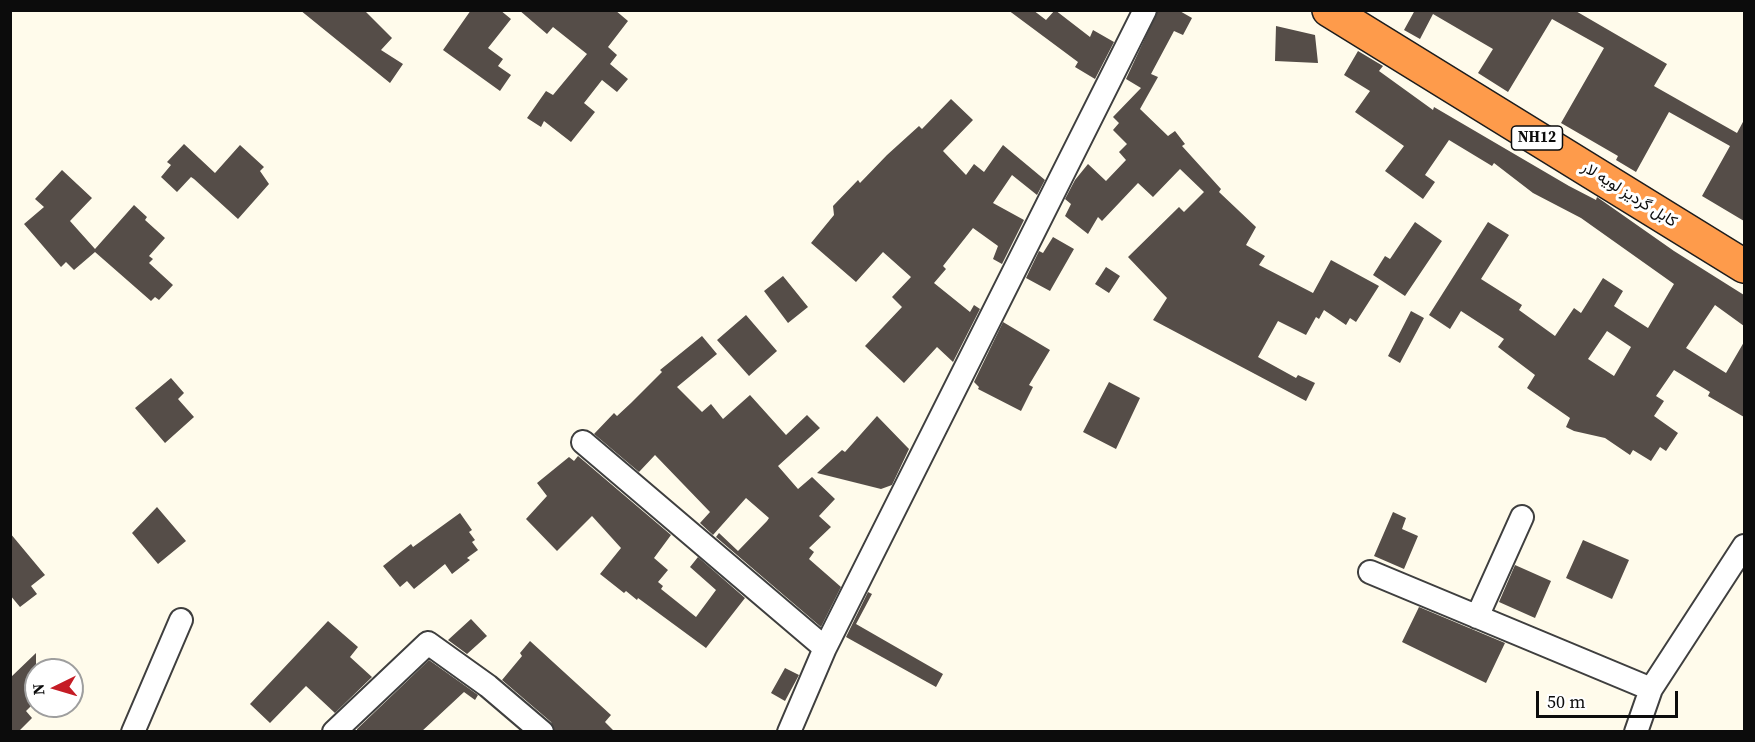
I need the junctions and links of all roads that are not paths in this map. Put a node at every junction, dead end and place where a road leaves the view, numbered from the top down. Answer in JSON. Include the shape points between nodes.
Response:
{"nodes":[{"id":1,"x":1145,"y":10,"type":"edge"},
{"id":2,"x":1329,"y":10,"type":"edge"},
{"id":3,"x":1744,"y":266,"type":"edge"},
{"id":4,"x":583,"y":442,"type":"dead end"},
{"id":5,"x":1522,"y":518,"type":"dead end"},
{"id":6,"x":1744,"y":546,"type":"edge"},
{"id":7,"x":1370,"y":572,"type":"dead end"},
{"id":8,"x":1477,"y":616,"type":"junction"},
{"id":9,"x":181,"y":620,"type":"dead end"},
{"id":10,"x":825,"y":648,"type":"junction"},
{"id":11,"x":1651,"y":689,"type":"junction"},
{"id":12,"x":133,"y":732,"type":"edge"},
{"id":13,"x":334,"y":732,"type":"edge"},
{"id":14,"x":542,"y":732,"type":"edge"},
{"id":15,"x":789,"y":732,"type":"edge"},
{"id":16,"x":1636,"y":732,"type":"edge"}],
"edges":[{"from":1,"to":10,"type":"street"},
{"from":2,"to":3,"type":"highway","name":"کابل گردیز لویه لار","number":"NH12"},
{"from":4,"to":10,"type":"street"},
{"from":5,"to":8,"type":"street"},
{"from":6,"to":11,"type":"street"},
{"from":7,"to":8,"type":"street"},
{"from":8,"to":11,"type":"street"},
{"from":9,"to":12,"type":"street"},
{"from":10,"to":15,"type":"street"},
{"from":11,"to":16,"type":"street"},
{"from":13,"to":14,"type":"street","via":[[428,643],[488,686]]}]}
